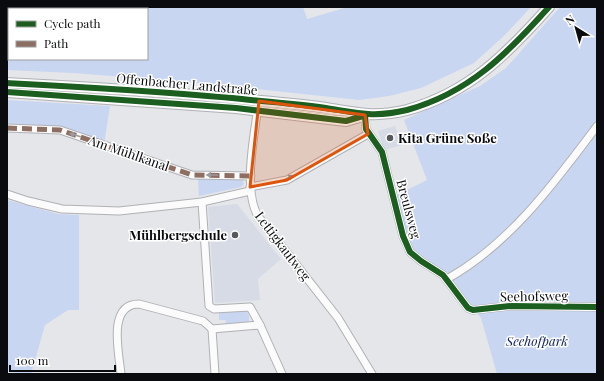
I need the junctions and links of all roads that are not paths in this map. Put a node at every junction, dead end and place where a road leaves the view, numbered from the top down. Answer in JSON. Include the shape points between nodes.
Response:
{"nodes":[{"id":1,"x":549,"y":7,"type":"edge"},
{"id":2,"x":7,"y":83,"type":"edge"},
{"id":3,"x":7,"y":92,"type":"edge"},
{"id":4,"x":258,"y":106,"type":"junction"},
{"id":5,"x":365,"y":115,"type":"junction"},
{"id":6,"x":597,"y":126,"type":"edge"},
{"id":7,"x":7,"y":128,"type":"edge"},
{"id":8,"x":368,"y":134,"type":"junction"},
{"id":9,"x":251,"y":176,"type":"junction"},
{"id":10,"x":250,"y":189,"type":"junction"},
{"id":11,"x":7,"y":194,"type":"edge"},
{"id":12,"x":202,"y":202,"type":"junction"},
{"id":13,"x":447,"y":279,"type":"junction"},
{"id":14,"x":456,"y":293,"type":"joint"},
{"id":15,"x":597,"y":307,"type":"edge"},
{"id":16,"x":260,"y":325,"type":"junction"},
{"id":17,"x":212,"y":329,"type":"junction"},
{"id":18,"x":121,"y":374,"type":"edge"},
{"id":19,"x":215,"y":374,"type":"edge"},
{"id":20,"x":282,"y":374,"type":"edge"},
{"id":21,"x":372,"y":374,"type":"edge"}],
"edges":[{"from":1,"to":5,"type":"main road","name":"Offenbacher Landstraße","via":[[500,59],[465,85],[420,106],[392,113]]},
{"from":2,"to":4,"type":"main road","name":"Offenbacher Landstraße","via":[[182,93]]},
{"from":3,"to":4,"type":"main road","name":"Offenbacher Landstraße"},
{"from":4,"to":5,"type":"main road","name":"Offenbacher Landstraße","via":[[326,108]]},
{"from":4,"to":9,"type":"street","name":"Lettigkautweg"},
{"from":5,"to":8,"type":"street"},
{"from":6,"to":13,"type":"street","via":[[568,165],[516,225],[476,262]]},
{"from":9,"to":7,"type":"street","name":"Am Mühlkanal","one_way":true,"via":[[192,175],[60,130]]},
{"from":10,"to":8,"type":"street","one_way":true,"via":[[287,180]]},
{"from":8,"to":13,"type":"street","name":"Breulsweg","via":[[376,141],[382,152],[403,236],[410,252]]},
{"from":9,"to":10,"type":"street","name":"Lettigkautweg"},
{"from":10,"to":12,"type":"street"},
{"from":10,"to":21,"type":"street","name":"Lettigkautweg","via":[[258,216],[338,318]]},
{"from":11,"to":12,"type":"street","via":[[44,206],[69,210],[119,211]]},
{"from":12,"to":16,"type":"street","via":[[210,308],[250,307]]},
{"from":13,"to":14,"type":"street","name":"Breulsweg"},
{"from":14,"to":15,"type":"street","name":"Seehofsweg","via":[[465,306],[473,310],[510,306]]},
{"from":16,"to":17,"type":"street"},
{"from":16,"to":20,"type":"street"},
{"from":17,"to":18,"type":"street","via":[[203,321],[139,304],[129,306],[122,311],[117,322]]},
{"from":17,"to":19,"type":"street"}]}
